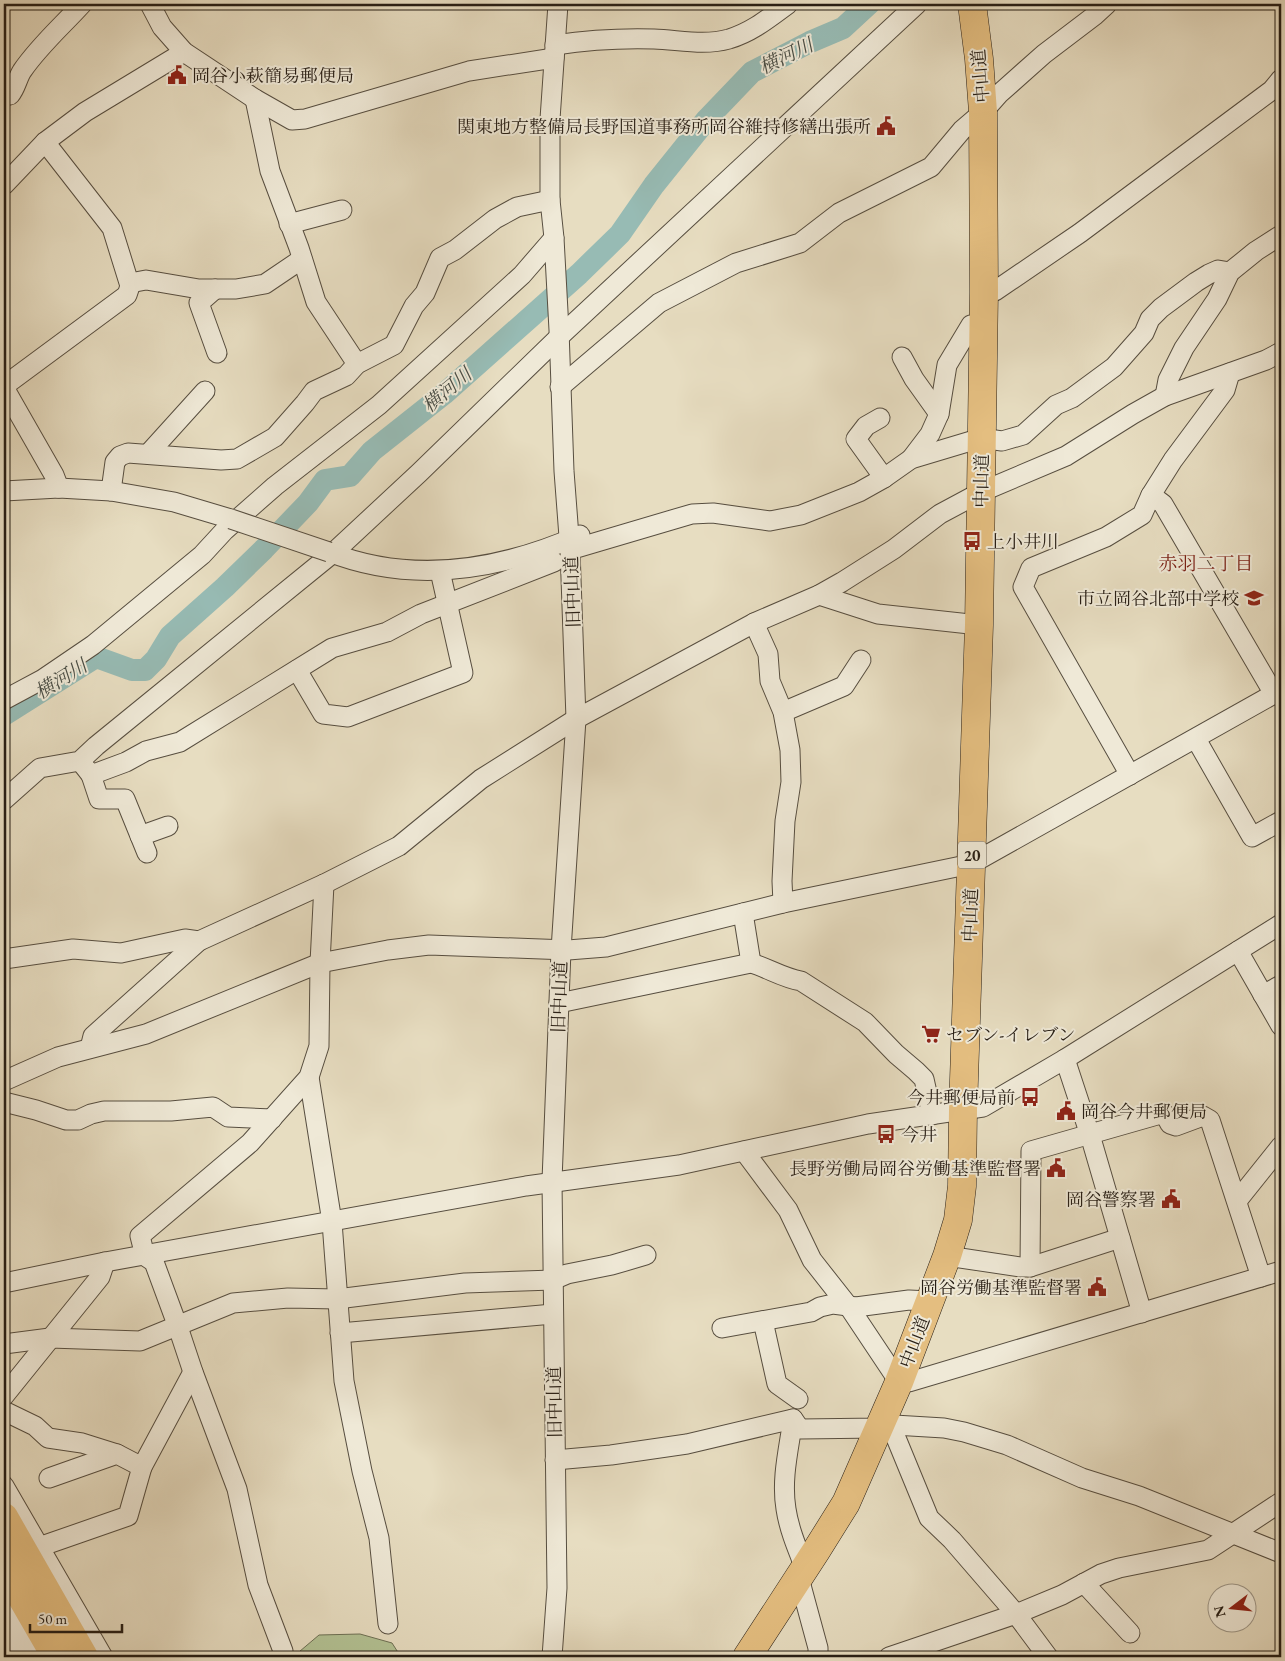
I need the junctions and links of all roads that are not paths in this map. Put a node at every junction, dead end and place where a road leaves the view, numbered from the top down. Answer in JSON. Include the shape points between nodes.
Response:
{"nodes":[{"id":1,"x":82,"y":4,"type":"edge"},
{"id":2,"x":150,"y":4,"type":"edge"},
{"id":3,"x":558,"y":4,"type":"edge"},
{"id":4,"x":788,"y":4,"type":"edge"},
{"id":5,"x":917,"y":4,"type":"edge"},
{"id":6,"x":972,"y":4,"type":"edge"},
{"id":7,"x":1106,"y":4,"type":"edge"},
{"id":8,"x":555,"y":51,"type":"junction"},
{"id":9,"x":184,"y":52,"type":"junction"},
{"id":10,"x":1280,"y":83,"type":"edge"},
{"id":11,"x":10,"y":95,"type":"dead end"},
{"id":12,"x":255,"y":99,"type":"junction"},
{"id":13,"x":983,"y":112,"type":"junction"},
{"id":14,"x":46,"y":142,"type":"junction"},
{"id":15,"x":4,"y":185,"type":"edge"},
{"id":16,"x":550,"y":200,"type":"junction"},
{"id":17,"x":342,"y":210,"type":"dead end"},
{"id":18,"x":289,"y":224,"type":"junction"},
{"id":19,"x":1281,"y":235,"type":"edge"},
{"id":20,"x":554,"y":241,"type":"junction"},
{"id":21,"x":302,"y":259,"type":"junction"},
{"id":22,"x":1230,"y":272,"type":"junction"},
{"id":23,"x":130,"y":283,"type":"junction"},
{"id":24,"x":215,"y":289,"type":"junction"},
{"id":25,"x":984,"y":292,"type":"junction"},
{"id":26,"x":983,"y":325,"type":"junction"},
{"id":27,"x":559,"y":334,"type":"junction"},
{"id":28,"x":1281,"y":352,"type":"edge"},
{"id":29,"x":217,"y":353,"type":"dead end"},
{"id":30,"x":902,"y":357,"type":"dead end"},
{"id":31,"x":357,"y":364,"type":"junction"},
{"id":32,"x":1230,"y":373,"type":"junction"},
{"id":33,"x":560,"y":387,"type":"junction"},
{"id":34,"x":205,"y":391,"type":"dead end"},
{"id":35,"x":1164,"y":396,"type":"junction"},
{"id":36,"x":938,"y":414,"type":"junction"},
{"id":37,"x":880,"y":418,"type":"dead end"},
{"id":38,"x":981,"y":438,"type":"junction"},
{"id":39,"x":148,"y":454,"type":"junction"},
{"id":40,"x":910,"y":459,"type":"junction"},
{"id":41,"x":884,"y":478,"type":"junction"},
{"id":42,"x":59,"y":488,"type":"junction"},
{"id":43,"x":4,"y":491,"type":"edge"},
{"id":44,"x":111,"y":491,"type":"junction"},
{"id":45,"x":981,"y":492,"type":"junction"},
{"id":46,"x":1151,"y":495,"type":"junction"},
{"id":47,"x":570,"y":545,"type":"junction"},
{"id":48,"x":331,"y":552,"type":"junction"},
{"id":49,"x":554,"y":562,"type":"dead end"},
{"id":50,"x":440,"y":571,"type":"junction"},
{"id":51,"x":819,"y":595,"type":"junction"},
{"id":52,"x":448,"y":603,"type":"junction"},
{"id":53,"x":754,"y":623,"type":"junction"},
{"id":54,"x":979,"y":626,"type":"junction"},
{"id":55,"x":861,"y":660,"type":"dead end"},
{"id":56,"x":297,"y":670,"type":"junction"},
{"id":57,"x":1278,"y":692,"type":"edge"},
{"id":58,"x":4,"y":700,"type":"edge"},
{"id":59,"x":783,"y":712,"type":"junction"},
{"id":60,"x":576,"y":719,"type":"junction"},
{"id":61,"x":1196,"y":738,"type":"junction"},
{"id":62,"x":86,"y":768,"type":"junction"},
{"id":63,"x":1130,"y":775,"type":"junction"},
{"id":64,"x":4,"y":800,"type":"edge"},
{"id":65,"x":1281,"y":821,"type":"edge"},
{"id":66,"x":168,"y":826,"type":"dead end"},
{"id":67,"x":140,"y":836,"type":"junction"},
{"id":68,"x":147,"y":853,"type":"dead end"},
{"id":69,"x":971,"y":864,"type":"junction"},
{"id":70,"x":324,"y":884,"type":"junction"},
{"id":71,"x":783,"y":904,"type":"junction"},
{"id":72,"x":743,"y":913,"type":"junction"},
{"id":73,"x":1281,"y":924,"type":"edge"},
{"id":74,"x":199,"y":941,"type":"junction"},
{"id":75,"x":561,"y":950,"type":"junction"},
{"id":76,"x":1238,"y":951,"type":"junction"},
{"id":77,"x":4,"y":960,"type":"edge"},
{"id":78,"x":320,"y":963,"type":"junction"},
{"id":79,"x":751,"y":963,"type":"junction"},
{"id":80,"x":1281,"y":985,"type":"edge"},
{"id":81,"x":1263,"y":995,"type":"junction"},
{"id":82,"x":559,"y":1004,"type":"junction"},
{"id":83,"x":1281,"y":1026,"type":"edge"},
{"id":84,"x":90,"y":1048,"type":"junction"},
{"id":85,"x":1065,"y":1059,"type":"junction"},
{"id":86,"x":309,"y":1078,"type":"junction"},
{"id":87,"x":4,"y":1080,"type":"edge"},
{"id":88,"x":4,"y":1102,"type":"edge"},
{"id":89,"x":963,"y":1110,"type":"junction"},
{"id":90,"x":932,"y":1115,"type":"junction"},
{"id":91,"x":272,"y":1119,"type":"junction"},
{"id":92,"x":1090,"y":1135,"type":"junction"},
{"id":93,"x":1281,"y":1146,"type":"edge"},
{"id":94,"x":744,"y":1151,"type":"junction"},
{"id":95,"x":552,"y":1181,"type":"junction"},
{"id":96,"x":1237,"y":1201,"type":"junction"},
{"id":97,"x":332,"y":1222,"type":"junction"},
{"id":98,"x":1120,"y":1238,"type":"junction"},
{"id":99,"x":646,"y":1255,"type":"dead end"},
{"id":100,"x":145,"y":1256,"type":"junction"},
{"id":101,"x":947,"y":1256,"type":"junction"},
{"id":102,"x":105,"y":1262,"type":"junction"},
{"id":103,"x":1030,"y":1267,"type":"junction"},
{"id":104,"x":1281,"y":1271,"type":"edge"},
{"id":105,"x":1261,"y":1278,"type":"junction"},
{"id":106,"x":552,"y":1280,"type":"junction"},
{"id":107,"x":4,"y":1283,"type":"edge"},
{"id":108,"x":337,"y":1299,"type":"junction"},
{"id":109,"x":930,"y":1301,"type":"junction"},
{"id":110,"x":849,"y":1307,"type":"junction"},
{"id":111,"x":1142,"y":1312,"type":"junction"},
{"id":112,"x":553,"y":1314,"type":"junction"},
{"id":113,"x":763,"y":1321,"type":"junction"},
{"id":114,"x":178,"y":1326,"type":"junction"},
{"id":115,"x":722,"y":1328,"type":"dead end"},
{"id":116,"x":340,"y":1333,"type":"junction"},
{"id":117,"x":50,"y":1338,"type":"junction"},
{"id":118,"x":4,"y":1344,"type":"edge"},
{"id":119,"x":193,"y":1372,"type":"junction"},
{"id":120,"x":899,"y":1382,"type":"junction"},
{"id":121,"x":4,"y":1396,"type":"edge"},
{"id":122,"x":798,"y":1399,"type":"dead end"},
{"id":123,"x":4,"y":1411,"type":"edge"},
{"id":124,"x":793,"y":1419,"type":"junction"},
{"id":125,"x":886,"y":1426,"type":"junction"},
{"id":126,"x":117,"y":1454,"type":"junction"},
{"id":127,"x":555,"y":1460,"type":"junction"},
{"id":128,"x":142,"y":1467,"type":"junction"},
{"id":129,"x":49,"y":1478,"type":"dead end"},
{"id":130,"x":4,"y":1486,"type":"edge"},
{"id":131,"x":1281,"y":1502,"type":"edge"},
{"id":132,"x":4,"y":1517,"type":"edge"},
{"id":133,"x":1233,"y":1534,"type":"junction"},
{"id":134,"x":39,"y":1546,"type":"junction"},
{"id":135,"x":1281,"y":1553,"type":"edge"},
{"id":136,"x":4,"y":1567,"type":"edge"},
{"id":137,"x":802,"y":1573,"type":"junction"},
{"id":138,"x":1084,"y":1583,"type":"junction"},
{"id":139,"x":6,"y":1610,"type":"edge"},
{"id":140,"x":1016,"y":1614,"type":"junction"},
{"id":141,"x":388,"y":1624,"type":"dead end"},
{"id":142,"x":1130,"y":1633,"type":"dead end"},
{"id":143,"x":283,"y":1651,"type":"dead end"},
{"id":144,"x":16,"y":1657,"type":"edge"},
{"id":145,"x":35,"y":1657,"type":"edge"},
{"id":146,"x":56,"y":1657,"type":"edge"},
{"id":147,"x":84,"y":1657,"type":"edge"},
{"id":148,"x":103,"y":1657,"type":"edge"},
{"id":149,"x":552,"y":1657,"type":"edge"},
{"id":150,"x":747,"y":1657,"type":"edge"},
{"id":151,"x":818,"y":1657,"type":"edge"},
{"id":152,"x":889,"y":1657,"type":"edge"},
{"id":153,"x":1048,"y":1657,"type":"edge"}],
"edges":[{"from":1,"to":11,"type":"street","via":[[21,72]]},
{"from":2,"to":9,"type":"street","via":[[162,27]]},
{"from":3,"to":8,"type":"street"},
{"from":4,"to":8,"type":"street","via":[[757,27],[710,43],[654,39],[597,40]]},
{"from":5,"to":27,"type":"street"},
{"from":6,"to":13,"type":"highway","name":"中山道","number":"20"},
{"from":7,"to":13,"type":"street","via":[[1044,54]]},
{"from":8,"to":12,"type":"street","via":[[468,71],[305,119],[292,120]]},
{"from":8,"to":16,"type":"street","via":[[550,119]]},
{"from":9,"to":12,"type":"street"},
{"from":9,"to":14,"type":"street","via":[[85,112]]},
{"from":10,"to":25,"type":"street","via":[[1080,233],[996,291]]},
{"from":12,"to":18,"type":"street","via":[[270,171]]},
{"from":13,"to":25,"type":"highway","name":"中山道","number":"20"},
{"from":13,"to":33,"type":"street","via":[[962,130],[931,167],[839,213],[800,242],[736,263],[659,303]]},
{"from":14,"to":15,"type":"street"},
{"from":14,"to":23,"type":"street","via":[[112,228]]},
{"from":16,"to":20,"type":"street","name":"旧中山道"},
{"from":16,"to":31,"type":"street","via":[[517,207],[440,258],[425,293],[414,306],[394,345]]},
{"from":17,"to":18,"type":"street"},
{"from":18,"to":21,"type":"street"},
{"from":19,"to":22,"type":"street"},
{"from":20,"to":27,"type":"street","name":"旧中山道"},
{"from":20,"to":58,"type":"street","via":[[379,405],[275,486],[202,554],[93,645],[43,679]]},
{"from":21,"to":24,"type":"street","via":[[265,284]]},
{"from":21,"to":31,"type":"street","via":[[316,302]]},
{"from":22,"to":35,"type":"street","via":[[1218,299],[1184,348]]},
{"from":22,"to":38,"type":"street","via":[[1218,270],[1209,274],[1161,308],[1114,367],[1072,398],[1056,405],[1023,435],[1002,441]]},
{"from":23,"to":24,"type":"street","via":[[146,280]]},
{"from":23,"to":42,"type":"street","via":[[127,295],[8,383],[6,391]]},
{"from":24,"to":29,"type":"street","via":[[199,303]]},
{"from":25,"to":26,"type":"highway","name":"中山道","number":"20"},
{"from":26,"to":36,"type":"street","via":[[971,325],[948,365]]},
{"from":26,"to":38,"type":"highway","name":"中山道","number":"20"},
{"from":27,"to":33,"type":"street","name":"旧中山道"},
{"from":27,"to":48,"type":"street","via":[[419,473]]},
{"from":28,"to":32,"type":"street"},
{"from":30,"to":36,"type":"street"},
{"from":31,"to":39,"type":"street","via":[[346,376],[314,391],[275,437],[237,459]]},
{"from":32,"to":35,"type":"street"},
{"from":32,"to":46,"type":"street","via":[[1225,390]]},
{"from":33,"to":47,"type":"street","name":"旧中山道"},
{"from":34,"to":39,"type":"street"},
{"from":35,"to":45,"type":"street","via":[[1066,456]]},
{"from":36,"to":40,"type":"street","via":[[930,434]]},
{"from":37,"to":41,"type":"street","via":[[866,426],[856,439]]},
{"from":38,"to":40,"type":"street"},
{"from":38,"to":45,"type":"highway","name":"中山道","number":"20"},
{"from":39,"to":44,"type":"street","via":[[120,456],[115,462]]},
{"from":40,"to":41,"type":"street"},
{"from":41,"to":47,"type":"street","via":[[859,492],[801,514],[770,521],[713,512],[692,514],[615,537]]},
{"from":42,"to":43,"type":"street"},
{"from":42,"to":44,"type":"street"},
{"from":44,"to":48,"type":"street","bridge":true,"via":[[174,502]]},
{"from":45,"to":51,"type":"street","via":[[940,514],[894,549]]},
{"from":45,"to":54,"type":"highway","name":"中山道","number":"20"},
{"from":46,"to":57,"type":"street","via":[[1163,504]]},
{"from":46,"to":63,"type":"street","via":[[1142,515],[1106,537],[1031,568],[1023,587]]},
{"from":47,"to":50,"type":"street","via":[[472,568]]},
{"from":47,"to":60,"type":"street","name":"旧中山道"},
{"from":48,"to":50,"type":"street","via":[[378,566]]},
{"from":48,"to":62,"type":"street","via":[[96,746]]},
{"from":49,"to":52,"type":"street"},
{"from":50,"to":52,"type":"street"},
{"from":51,"to":53,"type":"street"},
{"from":51,"to":54,"type":"street","via":[[878,614]]},
{"from":52,"to":56,"type":"street","via":[[387,632],[332,648]]},
{"from":52,"to":56,"type":"street","via":[[463,673],[348,717],[323,714]]},
{"from":53,"to":59,"type":"street","via":[[768,654],[770,681]]},
{"from":53,"to":60,"type":"street"},
{"from":54,"to":69,"type":"highway","name":"中山道","number":"20"},
{"from":55,"to":59,"type":"street","via":[[844,686]]},
{"from":56,"to":62,"type":"street","via":[[180,742],[146,751],[126,762]]},
{"from":57,"to":61,"type":"street"},
{"from":59,"to":71,"type":"street","via":[[790,750],[791,782]]},
{"from":60,"to":70,"type":"street","via":[[480,779],[399,846]]},
{"from":60,"to":75,"type":"street","name":"旧中山道"},
{"from":61,"to":63,"type":"street"},
{"from":61,"to":65,"type":"street","via":[[1252,837]]},
{"from":62,"to":64,"type":"street","via":[[40,768]]},
{"from":62,"to":67,"type":"street","via":[[98,799],[125,799]]},
{"from":63,"to":69,"type":"street"},
{"from":66,"to":67,"type":"street"},
{"from":67,"to":68,"type":"street"},
{"from":69,"to":71,"type":"street"},
{"from":69,"to":89,"type":"highway","name":"中山道","number":"20"},
{"from":70,"to":74,"type":"street"},
{"from":70,"to":78,"type":"street"},
{"from":71,"to":72,"type":"street"},
{"from":72,"to":75,"type":"street","via":[[606,947]]},
{"from":72,"to":79,"type":"street"},
{"from":73,"to":76,"type":"street"},
{"from":74,"to":77,"type":"street","via":[[185,939],[121,953],[73,950]]},
{"from":74,"to":84,"type":"street","via":[[93,1036]]},
{"from":75,"to":78,"type":"street","via":[[429,944]]},
{"from":75,"to":82,"type":"street","name":"旧中山道"},
{"from":76,"to":81,"type":"street"},
{"from":76,"to":85,"type":"street"},
{"from":78,"to":84,"type":"street","via":[[146,1034]]},
{"from":78,"to":86,"type":"street","via":[[320,1046]]},
{"from":79,"to":82,"type":"street"},
{"from":79,"to":90,"type":"street","via":[[800,980],[865,1022],[924,1079]]},
{"from":80,"to":81,"type":"street"},
{"from":81,"to":83,"type":"street"},
{"from":82,"to":95,"type":"street","name":"旧中山道"},
{"from":84,"to":87,"type":"street","via":[[58,1057]]},
{"from":85,"to":89,"type":"street","via":[[982,1107]]},
{"from":85,"to":92,"type":"street"},
{"from":86,"to":91,"type":"street"},
{"from":86,"to":97,"type":"street"},
{"from":88,"to":91,"type":"street","via":[[66,1120],[78,1120],[104,1111],[213,1107],[228,1116]]},
{"from":89,"to":90,"type":"street"},
{"from":89,"to":101,"type":"highway","name":"中山道","number":"20","via":[[962,1186],[958,1220]]},
{"from":90,"to":94,"type":"street","via":[[868,1124]]},
{"from":91,"to":100,"type":"street","via":[[250,1143],[140,1236]]},
{"from":92,"to":96,"type":"street","via":[[1164,1113],[1170,1124],[1176,1126],[1203,1116],[1210,1120]]},
{"from":92,"to":98,"type":"street"},
{"from":92,"to":103,"type":"street","via":[[1032,1150]]},
{"from":93,"to":96,"type":"street"},
{"from":94,"to":95,"type":"street","via":[[679,1164]]},
{"from":94,"to":110,"type":"street","via":[[788,1210],[812,1260]]},
{"from":95,"to":97,"type":"street"},
{"from":95,"to":106,"type":"street","name":"旧中山道"},
{"from":96,"to":105,"type":"street"},
{"from":97,"to":100,"type":"street"},
{"from":97,"to":108,"type":"street"},
{"from":98,"to":103,"type":"street"},
{"from":98,"to":111,"type":"street"},
{"from":99,"to":106,"type":"street"},
{"from":100,"to":102,"type":"street"},
{"from":100,"to":114,"type":"street","via":[[154,1262]]},
{"from":101,"to":103,"type":"street"},
{"from":101,"to":109,"type":"highway","name":"中山道","number":"20"},
{"from":102,"to":107,"type":"street"},
{"from":102,"to":117,"type":"street","via":[[100,1277]]},
{"from":104,"to":105,"type":"street"},
{"from":105,"to":111,"type":"street"},
{"from":106,"to":108,"type":"street","via":[[465,1282]]},
{"from":106,"to":112,"type":"street","name":"旧中山道"},
{"from":108,"to":114,"type":"street","via":[[233,1302]]},
{"from":108,"to":116,"type":"street"},
{"from":109,"to":110,"type":"street","via":[[909,1300]]},
{"from":109,"to":120,"type":"highway","name":"中山道","number":"20"},
{"from":110,"to":113,"type":"street","via":[[833,1304],[811,1312]]},
{"from":110,"to":120,"type":"street"},
{"from":111,"to":120,"type":"street","via":[[909,1382]]},
{"from":112,"to":116,"type":"street"},
{"from":112,"to":127,"type":"street","name":"旧中山道"},
{"from":113,"to":115,"type":"street"},
{"from":113,"to":122,"type":"street","via":[[778,1384]]},
{"from":114,"to":117,"type":"street","via":[[140,1341]]},
{"from":114,"to":119,"type":"street"},
{"from":116,"to":141,"type":"street","via":[[344,1381],[379,1538]]},
{"from":117,"to":118,"type":"street"},
{"from":117,"to":121,"type":"street"},
{"from":119,"to":128,"type":"street"},
{"from":119,"to":143,"type":"street","via":[[236,1489],[258,1585]]},
{"from":120,"to":125,"type":"highway","name":"中山道","number":"20"},
{"from":123,"to":126,"type":"street","via":[[35,1426],[48,1438],[82,1443]]},
{"from":124,"to":125,"type":"street","via":[[800,1429]]},
{"from":124,"to":127,"type":"street","via":[[687,1444]]},
{"from":124,"to":137,"type":"street","via":[[784,1484],[785,1508]]},
{"from":125,"to":133,"type":"street","via":[[944,1428],[1007,1445],[1082,1478],[1139,1496]]},
{"from":125,"to":137,"type":"highway","name":"中山道","number":"20","via":[[846,1503]]},
{"from":125,"to":140,"type":"street","via":[[894,1433],[929,1518]]},
{"from":126,"to":128,"type":"street"},
{"from":126,"to":129,"type":"street"},
{"from":127,"to":149,"type":"street","name":"旧中山道","via":[[557,1588]]},
{"from":128,"to":134,"type":"street","via":[[128,1516]]},
{"from":130,"to":134,"type":"street"},
{"from":131,"to":133,"type":"street"},
{"from":132,"to":147,"type":"highway"},
{"from":133,"to":135,"type":"street"},
{"from":133,"to":138,"type":"street","via":[[1208,1550],[1119,1568]]},
{"from":134,"to":148,"type":"street"},
{"from":136,"to":146,"type":"highway"},
{"from":137,"to":150,"type":"highway","name":"中山道","number":"20"},
{"from":137,"to":151,"type":"street"},
{"from":138,"to":140,"type":"street"},
{"from":138,"to":142,"type":"street"},
{"from":139,"to":144,"type":"street","via":[[6,1630]]},
{"from":139,"to":145,"type":"street"},
{"from":140,"to":152,"type":"street"},
{"from":140,"to":153,"type":"street"}]}
